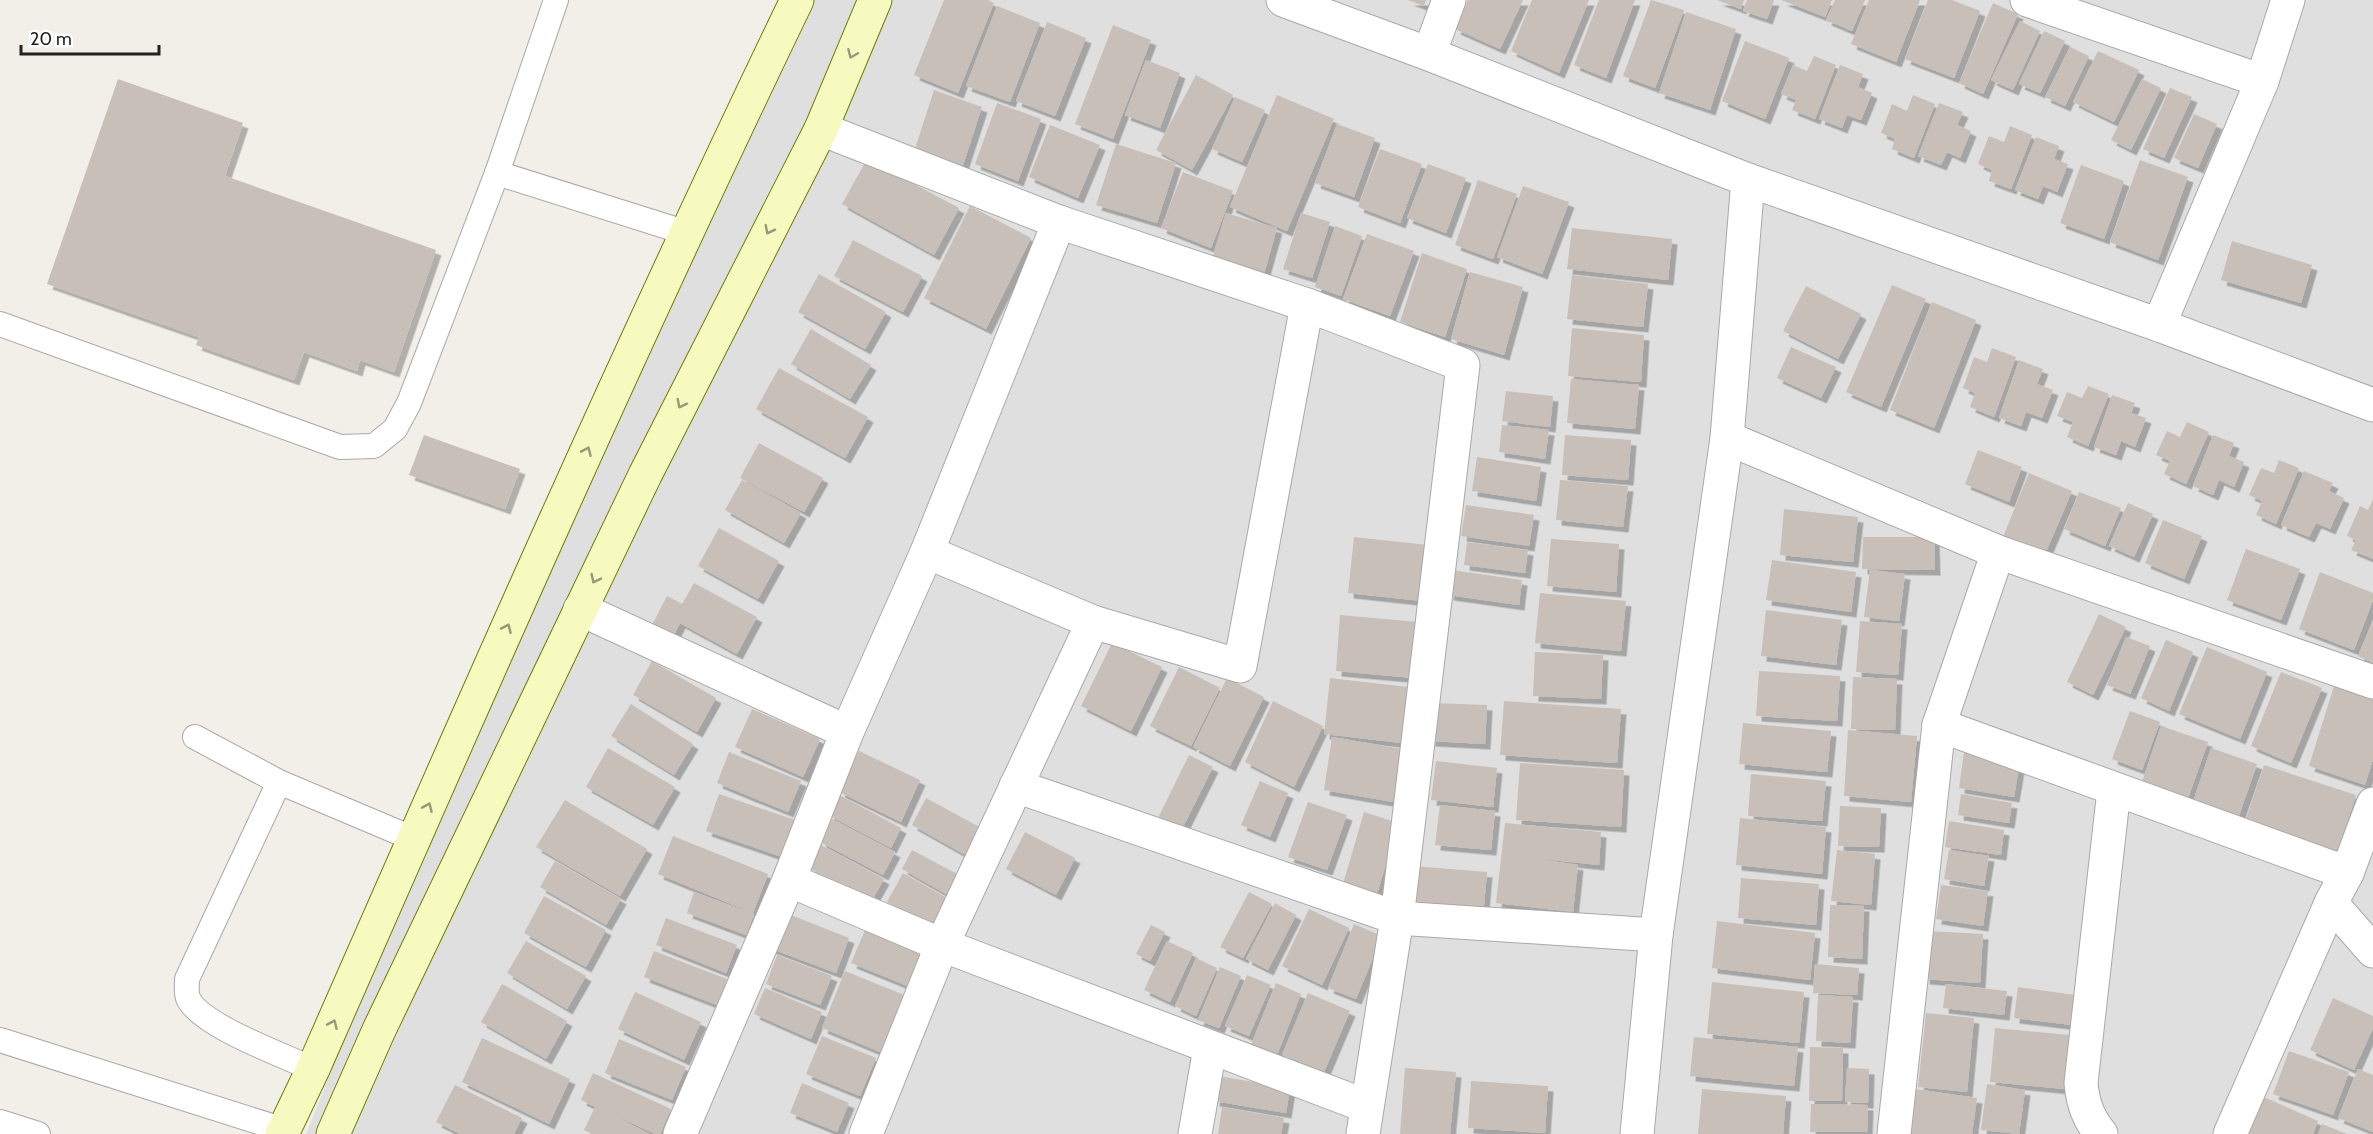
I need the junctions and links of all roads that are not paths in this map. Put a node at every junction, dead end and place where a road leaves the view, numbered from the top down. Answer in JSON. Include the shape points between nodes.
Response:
{"nodes":[{"id":1,"x":556,"y":0,"type":"edge"},
{"id":2,"x":797,"y":0,"type":"edge"},
{"id":3,"x":875,"y":0,"type":"edge"},
{"id":4,"x":1283,"y":0,"type":"edge"},
{"id":5,"x":1449,"y":0,"type":"edge"},
{"id":6,"x":2027,"y":0,"type":"edge"},
{"id":7,"x":2288,"y":0,"type":"edge"},
{"id":8,"x":2098,"y":12,"type":"edge"},
{"id":9,"x":1429,"y":54,"type":"junction"},
{"id":10,"x":2262,"y":81,"type":"junction"},
{"id":11,"x":821,"y":129,"type":"junction"},
{"id":12,"x":497,"y":173,"type":"junction"},
{"id":13,"x":1748,"y":180,"type":"junction"},
{"id":14,"x":1059,"y":222,"type":"junction"},
{"id":15,"x":687,"y":233,"type":"junction"},
{"id":16,"x":1307,"y":305,"type":"junction"},
{"id":17,"x":0,"y":324,"type":"edge"},
{"id":18,"x":2159,"y":325,"type":"junction"},
{"id":19,"x":2373,"y":405,"type":"edge"},
{"id":20,"x":1726,"y":438,"type":"junction"},
{"id":21,"x":927,"y":552,"type":"junction"},
{"id":22,"x":1998,"y":552,"type":"junction"},
{"id":23,"x":580,"y":609,"type":"junction"},
{"id":24,"x":1093,"y":622,"type":"junction"},
{"id":25,"x":2373,"y":682,"type":"edge"},
{"id":26,"x":1939,"y":725,"type":"junction"},
{"id":27,"x":847,"y":732,"type":"junction"},
{"id":28,"x":195,"y":737,"type":"dead end"},
{"id":29,"x":279,"y":782,"type":"junction"},
{"id":30,"x":1016,"y":786,"type":"junction"},
{"id":31,"x":2114,"y":790,"type":"junction"},
{"id":32,"x":2373,"y":804,"type":"edge"},
{"id":33,"x":414,"y":839,"type":"junction"},
{"id":34,"x":2347,"y":873,"type":"junction"},
{"id":35,"x":789,"y":880,"type":"junction"},
{"id":36,"x":2331,"y":903,"type":"junction"},
{"id":37,"x":1397,"y":918,"type":"junction"},
{"id":38,"x":1656,"y":934,"type":"junction"},
{"id":39,"x":942,"y":945,"type":"junction"},
{"id":40,"x":2373,"y":951,"type":"edge"},
{"id":41,"x":0,"y":1040,"type":"edge"},
{"id":42,"x":1210,"y":1048,"type":"junction"},
{"id":43,"x":313,"y":1069,"type":"junction"},
{"id":44,"x":1364,"y":1120,"type":"edge"},
{"id":45,"x":0,"y":1122,"type":"edge"},
{"id":46,"x":283,"y":1132,"type":"edge"},
{"id":47,"x":38,"y":1134,"type":"edge"},
{"id":48,"x":333,"y":1134,"type":"edge"},
{"id":49,"x":680,"y":1134,"type":"edge"},
{"id":50,"x":866,"y":1134,"type":"edge"},
{"id":51,"x":1195,"y":1134,"type":"edge"},
{"id":52,"x":1636,"y":1134,"type":"edge"},
{"id":53,"x":1894,"y":1134,"type":"edge"},
{"id":54,"x":2102,"y":1134,"type":"edge"},
{"id":55,"x":2230,"y":1134,"type":"edge"}],
"edges":[{"from":1,"to":12,"type":"lane"},
{"from":2,"to":15,"type":"street"},
{"from":3,"to":11,"type":"street","one_way":true},
{"from":4,"to":9,"type":"street"},
{"from":5,"to":9,"type":"street"},
{"from":6,"to":8,"type":"street"},
{"from":7,"to":10,"type":"street"},
{"from":8,"to":10,"type":"street"},
{"from":9,"to":13,"type":"street"},
{"from":10,"to":18,"type":"street"},
{"from":11,"to":14,"type":"street"},
{"from":11,"to":23,"type":"street","one_way":true},
{"from":12,"to":15,"type":"lane"},
{"from":12,"to":17,"type":"lane","via":[[409,403],[395,429],[374,446],[340,447]]},
{"from":13,"to":18,"type":"street"},
{"from":13,"to":20,"type":"street"},
{"from":14,"to":16,"type":"street"},
{"from":14,"to":21,"type":"street"},
{"from":33,"to":15,"type":"street","one_way":true},
{"from":16,"to":24,"type":"street","via":[[1240,666]]},
{"from":16,"to":37,"type":"street","via":[[1463,365]]},
{"from":18,"to":19,"type":"street"},
{"from":20,"to":22,"type":"street"},
{"from":20,"to":38,"type":"street"},
{"from":21,"to":24,"type":"street"},
{"from":21,"to":27,"type":"street"},
{"from":22,"to":25,"type":"street"},
{"from":22,"to":26,"type":"street"},
{"from":23,"to":27,"type":"street"},
{"from":23,"to":48,"type":"street"},
{"from":24,"to":30,"type":"street"},
{"from":26,"to":31,"type":"street"},
{"from":26,"to":53,"type":"street"},
{"from":27,"to":35,"type":"street"},
{"from":28,"to":29,"type":"lane"},
{"from":29,"to":33,"type":"lane"},
{"from":29,"to":43,"type":"lane","via":[[187,980],[187,997],[198,1012],[217,1024]]},
{"from":30,"to":37,"type":"street"},
{"from":30,"to":39,"type":"street"},
{"from":31,"to":34,"type":"street"},
{"from":31,"to":54,"type":"street","via":[[2081,1083],[2084,1106]]},
{"from":32,"to":34,"type":"street"},
{"from":43,"to":33,"type":"street","one_way":true},
{"from":34,"to":36,"type":"street"},
{"from":35,"to":39,"type":"street"},
{"from":35,"to":49,"type":"street"},
{"from":36,"to":40,"type":"street"},
{"from":36,"to":55,"type":"street"},
{"from":37,"to":38,"type":"street"},
{"from":37,"to":44,"type":"street"},
{"from":38,"to":52,"type":"street"},
{"from":39,"to":42,"type":"street"},
{"from":39,"to":50,"type":"street"},
{"from":41,"to":46,"type":"lane"},
{"from":42,"to":44,"type":"street"},
{"from":42,"to":51,"type":"street"},
{"from":43,"to":46,"type":"street"},
{"from":45,"to":47,"type":"lane"}]}
